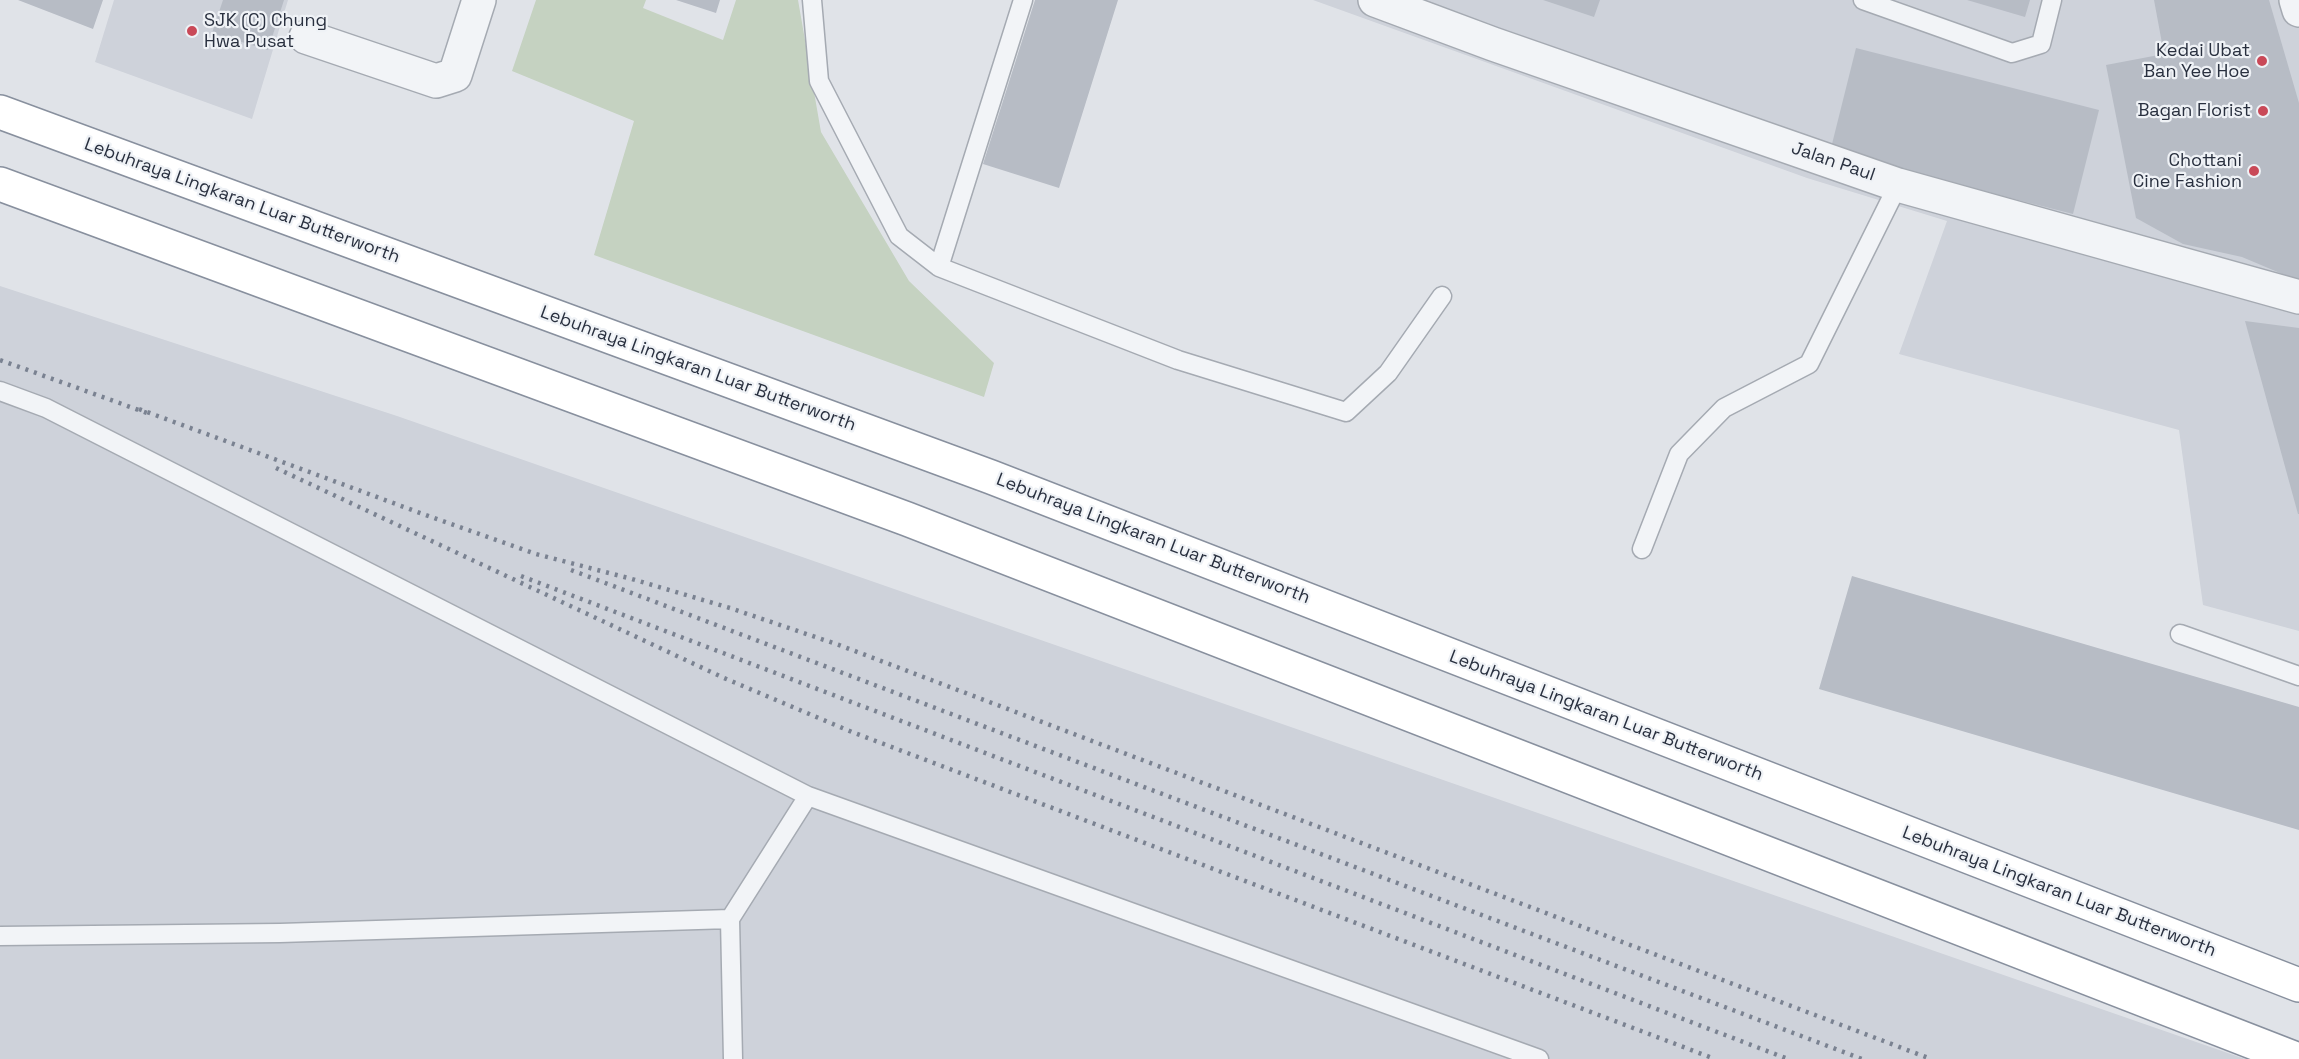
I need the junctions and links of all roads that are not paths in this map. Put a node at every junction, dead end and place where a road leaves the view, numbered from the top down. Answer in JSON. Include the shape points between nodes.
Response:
{"nodes":[{"id":1,"x":479,"y":0,"type":"edge"},
{"id":2,"x":812,"y":0,"type":"edge"},
{"id":3,"x":1023,"y":0,"type":"edge"},
{"id":4,"x":1375,"y":0,"type":"edge"},
{"id":5,"x":1863,"y":0,"type":"edge"},
{"id":6,"x":2052,"y":0,"type":"edge"},
{"id":7,"x":2296,"y":0,"type":"edge"},
{"id":8,"x":2299,"y":10,"type":"edge"},
{"id":9,"x":306,"y":37,"type":"dead end"},
{"id":10,"x":0,"y":112,"type":"edge"},
{"id":11,"x":0,"y":184,"type":"edge"},
{"id":12,"x":1898,"y":185,"type":"junction"},
{"id":13,"x":939,"y":267,"type":"junction"},
{"id":14,"x":1442,"y":296,"type":"dead end"},
{"id":15,"x":2299,"y":297,"type":"edge"},
{"id":16,"x":0,"y":392,"type":"edge"},
{"id":17,"x":1642,"y":549,"type":"dead end"},
{"id":18,"x":2180,"y":634,"type":"dead end"},
{"id":19,"x":2299,"y":676,"type":"edge"},
{"id":20,"x":808,"y":796,"type":"junction"},
{"id":21,"x":730,"y":919,"type":"junction"},
{"id":22,"x":0,"y":936,"type":"edge"},
{"id":23,"x":2299,"y":986,"type":"edge"},
{"id":24,"x":733,"y":1059,"type":"edge"},
{"id":25,"x":1539,"y":1059,"type":"edge"},
{"id":26,"x":2296,"y":1059,"type":"edge"}],
"edges":[{"from":1,"to":9,"type":"street","via":[[455,75],[436,81]]},
{"from":2,"to":13,"type":"lane","via":[[819,81],[899,236]]},
{"from":3,"to":13,"type":"lane"},
{"from":4,"to":12,"type":"street","name":"Jalan Paul"},
{"from":5,"to":6,"type":"lane","via":[[2012,53],[2041,44]]},
{"from":7,"to":8,"type":"street"},
{"from":10,"to":23,"type":"highway","name":"Lebuhraya Lingkaran Luar Butterworth","via":[[991,477]]},
{"from":11,"to":26,"type":"highway","via":[[918,524]]},
{"from":12,"to":15,"type":"street","name":"Jalan Paul"},
{"from":12,"to":17,"type":"lane","via":[[1809,364],[1724,408],[1679,454]]},
{"from":13,"to":14,"type":"lane","via":[[1178,360],[1346,412],[1388,373]]},
{"from":16,"to":20,"type":"lane","via":[[46,408]]},
{"from":18,"to":19,"type":"lane"},
{"from":20,"to":21,"type":"lane"},
{"from":20,"to":25,"type":"lane"},
{"from":21,"to":22,"type":"lane","via":[[280,933]]},
{"from":21,"to":24,"type":"lane"}]}
